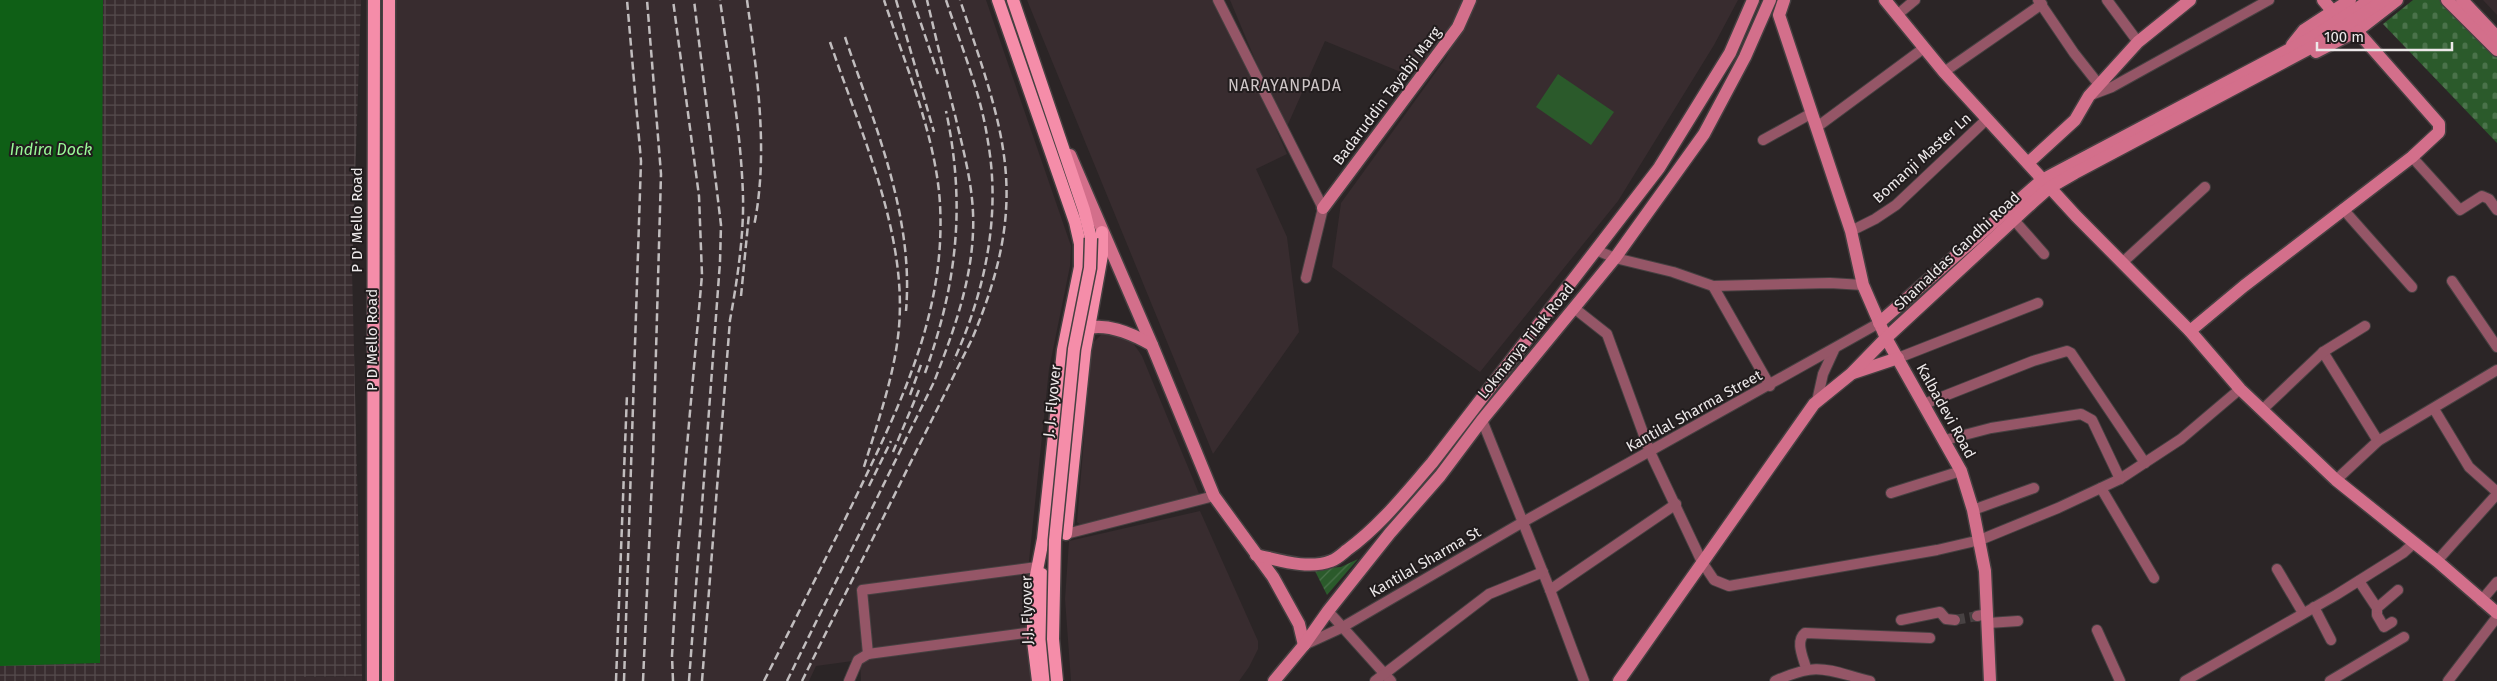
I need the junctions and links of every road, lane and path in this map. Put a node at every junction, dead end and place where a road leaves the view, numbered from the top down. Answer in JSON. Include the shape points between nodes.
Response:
{"nodes":[{"id":1,"x":374,"y":0,"type":"edge"},
{"id":2,"x":389,"y":0,"type":"edge"},
{"id":3,"x":998,"y":0,"type":"edge"},
{"id":4,"x":1013,"y":0,"type":"edge"},
{"id":5,"x":1218,"y":0,"type":"edge"},
{"id":6,"x":1470,"y":0,"type":"edge"},
{"id":7,"x":1754,"y":0,"type":"edge"},
{"id":8,"x":1784,"y":0,"type":"edge"},
{"id":9,"x":1884,"y":0,"type":"edge"},
{"id":10,"x":1915,"y":0,"type":"edge"},
{"id":11,"x":2107,"y":0,"type":"edge"},
{"id":12,"x":2269,"y":0,"type":"edge"},
{"id":13,"x":2322,"y":0,"type":"edge"},
{"id":14,"x":2350,"y":0,"type":"edge"},
{"id":15,"x":2370,"y":0,"type":"edge"},
{"id":16,"x":2384,"y":0,"type":"edge"},
{"id":17,"x":2397,"y":0,"type":"edge"},
{"id":18,"x":2447,"y":0,"type":"edge"},
{"id":19,"x":2462,"y":0,"type":"edge"},
{"id":20,"x":2040,"y":2,"type":"edge"},
{"id":21,"x":2185,"y":2,"type":"edge"},
{"id":22,"x":1765,"y":4,"type":"edge"},
{"id":23,"x":2334,"y":13,"type":"junction"},
{"id":24,"x":1897,"y":15,"type":"junction"},
{"id":25,"x":2357,"y":31,"type":"junction"},
{"id":26,"x":2497,"y":37,"type":"edge"},
{"id":27,"x":1787,"y":39,"type":"junction"},
{"id":28,"x":2313,"y":41,"type":"junction"},
{"id":29,"x":2138,"y":42,"type":"junction"},
{"id":30,"x":1924,"y":48,"type":"junction"},
{"id":31,"x":2497,"y":50,"type":"edge"},
{"id":32,"x":2291,"y":53,"type":"junction"},
{"id":33,"x":1944,"y":72,"type":"junction"},
{"id":34,"x":2100,"y":86,"type":"junction"},
{"id":35,"x":2089,"y":96,"type":"junction"},
{"id":36,"x":1812,"y":113,"type":"junction"},
{"id":37,"x":1987,"y":119,"type":"junction"},
{"id":38,"x":1816,"y":128,"type":"junction"},
{"id":39,"x":1763,"y":140,"type":"dead end"},
{"id":40,"x":2412,"y":158,"type":"junction"},
{"id":41,"x":2028,"y":163,"type":"junction"},
{"id":42,"x":2046,"y":184,"type":"junction"},
{"id":43,"x":2205,"y":187,"type":"dead end"},
{"id":44,"x":1323,"y":208,"type":"junction"},
{"id":45,"x":2343,"y":209,"type":"junction"},
{"id":46,"x":2497,"y":210,"type":"edge"},
{"id":47,"x":2014,"y":220,"type":"junction"},
{"id":48,"x":1850,"y":231,"type":"junction"},
{"id":49,"x":1096,"y":235,"type":"junction"},
{"id":50,"x":1596,"y":250,"type":"junction"},
{"id":51,"x":2044,"y":254,"type":"dead end"},
{"id":52,"x":1616,"y":258,"type":"junction"},
{"id":53,"x":2123,"y":262,"type":"junction"},
{"id":54,"x":1306,"y":278,"type":"dead end"},
{"id":55,"x":2452,"y":281,"type":"dead end"},
{"id":56,"x":1863,"y":284,"type":"junction"},
{"id":57,"x":1713,"y":286,"type":"junction"},
{"id":58,"x":2412,"y":287,"type":"dead end"},
{"id":59,"x":2038,"y":303,"type":"dead end"},
{"id":60,"x":1574,"y":308,"type":"junction"},
{"id":61,"x":1879,"y":323,"type":"junction"},
{"id":62,"x":1089,"y":326,"type":"junction"},
{"id":63,"x":2365,"y":326,"type":"dead end"},
{"id":64,"x":2190,"y":331,"type":"junction"},
{"id":65,"x":1886,"y":338,"type":"junction"},
{"id":66,"x":1152,"y":345,"type":"junction"},
{"id":67,"x":2497,"y":346,"type":"edge"},
{"id":68,"x":1063,"y":350,"type":"junction"},
{"id":69,"x":1835,"y":350,"type":"junction"},
{"id":70,"x":2323,"y":352,"type":"junction"},
{"id":71,"x":1898,"y":358,"type":"junction"},
{"id":72,"x":2497,"y":370,"type":"edge"},
{"id":73,"x":1851,"y":374,"type":"junction"},
{"id":74,"x":1770,"y":386,"type":"junction"},
{"id":75,"x":2240,"y":389,"type":"junction"},
{"id":76,"x":1818,"y":401,"type":"junction"},
{"id":77,"x":1924,"y":404,"type":"junction"},
{"id":78,"x":373,"y":407,"type":"junction"},
{"id":79,"x":388,"y":408,"type":"junction"},
{"id":80,"x":2434,"y":408,"type":"junction"},
{"id":81,"x":2262,"y":410,"type":"junction"},
{"id":82,"x":1482,"y":420,"type":"junction"},
{"id":83,"x":1946,"y":440,"type":"junction"},
{"id":84,"x":2378,"y":441,"type":"junction"},
{"id":85,"x":1650,"y":452,"type":"junction"},
{"id":86,"x":2145,"y":463,"type":"junction"},
{"id":87,"x":1961,"y":471,"type":"junction"},
{"id":88,"x":2120,"y":479,"type":"junction"},
{"id":89,"x":2336,"y":480,"type":"junction"},
{"id":90,"x":2034,"y":488,"type":"dead end"},
{"id":91,"x":2101,"y":488,"type":"junction"},
{"id":92,"x":1891,"y":492,"type":"dead end"},
{"id":93,"x":2497,"y":493,"type":"edge"},
{"id":94,"x":1214,"y":496,"type":"junction"},
{"id":95,"x":1676,"y":504,"type":"junction"},
{"id":96,"x":1973,"y":510,"type":"junction"},
{"id":97,"x":1523,"y":522,"type":"junction"},
{"id":98,"x":1066,"y":534,"type":"joint"},
{"id":99,"x":1980,"y":540,"type":"junction"},
{"id":100,"x":2414,"y":543,"type":"junction"},
{"id":101,"x":1256,"y":556,"type":"junction"},
{"id":102,"x":2437,"y":561,"type":"junction"},
{"id":103,"x":1702,"y":562,"type":"junction"},
{"id":104,"x":1040,"y":563,"type":"junction"},
{"id":105,"x":2277,"y":569,"type":"dead end"},
{"id":106,"x":1543,"y":572,"type":"junction"},
{"id":107,"x":2154,"y":578,"type":"dead end"},
{"id":108,"x":2359,"y":581,"type":"junction"},
{"id":109,"x":2497,"y":582,"type":"edge"},
{"id":110,"x":1550,"y":590,"type":"junction"},
{"id":111,"x":2398,"y":590,"type":"dead end"},
{"id":112,"x":2481,"y":601,"type":"junction"},
{"id":113,"x":2314,"y":607,"type":"junction"},
{"id":114,"x":2377,"y":608,"type":"junction"},
{"id":115,"x":1328,"y":611,"type":"junction"},
{"id":116,"x":2303,"y":613,"type":"junction"},
{"id":117,"x":2497,"y":615,"type":"edge"},
{"id":118,"x":1984,"y":618,"type":"junction"},
{"id":119,"x":1901,"y":620,"type":"dead end"},
{"id":120,"x":1955,"y":620,"type":"tunnel mouth"},
{"id":121,"x":2018,"y":621,"type":"dead end"},
{"id":122,"x":2392,"y":622,"type":"dead end"},
{"id":123,"x":1341,"y":628,"type":"junction"},
{"id":124,"x":2097,"y":630,"type":"dead end"},
{"id":125,"x":1033,"y":632,"type":"junction"},
{"id":126,"x":2404,"y":637,"type":"dead end"},
{"id":127,"x":1930,"y":638,"type":"dead end"},
{"id":128,"x":2331,"y":640,"type":"dead end"},
{"id":129,"x":1304,"y":645,"type":"junction"},
{"id":130,"x":868,"y":654,"type":"junction"},
{"id":131,"x":1806,"y":668,"type":"junction"},
{"id":132,"x":1286,"y":676,"type":"edge"},
{"id":133,"x":1388,"y":677,"type":"edge"},
{"id":134,"x":2201,"y":677,"type":"edge"},
{"id":135,"x":373,"y":681,"type":"edge"},
{"id":136,"x":388,"y":681,"type":"edge"},
{"id":137,"x":850,"y":681,"type":"edge"},
{"id":138,"x":1038,"y":681,"type":"edge"},
{"id":139,"x":1047,"y":681,"type":"edge"},
{"id":140,"x":1058,"y":681,"type":"edge"},
{"id":141,"x":1066,"y":681,"type":"edge"},
{"id":142,"x":1274,"y":681,"type":"edge"},
{"id":143,"x":1375,"y":681,"type":"edge"},
{"id":144,"x":1584,"y":681,"type":"edge"},
{"id":145,"x":1619,"y":681,"type":"edge"},
{"id":146,"x":1775,"y":681,"type":"edge"},
{"id":147,"x":1870,"y":681,"type":"edge"},
{"id":148,"x":1990,"y":681,"type":"edge"},
{"id":149,"x":2120,"y":681,"type":"edge"},
{"id":150,"x":2185,"y":681,"type":"edge"},
{"id":151,"x":2330,"y":681,"type":"edge"},
{"id":152,"x":2448,"y":681,"type":"edge"}],
"edges":[{"from":1,"to":78,"type":"main road","name":"P D' Mello Road"},
{"from":2,"to":79,"type":"main road","name":"P D Mello Road"},
{"from":3,"to":68,"type":"main road","via":[[1080,244],[1076,293]]},
{"from":4,"to":49,"type":"main road","name":"J. J. Flyover"},
{"from":5,"to":44,"type":"street"},
{"from":6,"to":44,"type":"main road","name":"Badaruddin Tayabji Marg","via":[[1458,27]]},
{"from":7,"to":50,"type":"main road","name":"Lokmanya Tilak Road","via":[[1730,53],[1659,168]]},
{"from":8,"to":27,"type":"main road","name":"Kalbadevi Road","via":[[1779,15]]},
{"from":9,"to":24,"type":"main road"},
{"from":10,"to":24,"type":"street"},
{"from":11,"to":29,"type":"street"},
{"from":12,"to":35,"type":"street"},
{"from":13,"to":23,"type":"main road"},
{"from":14,"to":23,"type":"main road"},
{"from":15,"to":28,"type":"main road"},
{"from":16,"to":28,"type":"main road"},
{"from":17,"to":25,"type":"main road"},
{"from":18,"to":31,"type":"main road"},
{"from":19,"to":26,"type":"main road"},
{"from":20,"to":33,"type":"street"},
{"from":20,"to":34,"type":"street"},
{"from":21,"to":29,"type":"main road"},
{"from":22,"to":27,"type":"main road"},
{"from":22,"to":52,"type":"main road","name":"Lokmanya Tilak Road","via":[[1745,57],[1704,134]]},
{"from":23,"to":32,"type":"main road","via":[[2304,30]]},
{"from":24,"to":30,"type":"main road"},
{"from":25,"to":32,"type":"main road","via":[[2322,51]]},
{"from":25,"to":40,"type":"main road","via":[[2439,124],[2439,132]]},
{"from":27,"to":36,"type":"main road","name":"Kalbadevi Road"},
{"from":28,"to":32,"type":"main road"},
{"from":29,"to":34,"type":"main road"},
{"from":30,"to":33,"type":"main road"},
{"from":30,"to":38,"type":"street"},
{"from":32,"to":42,"type":"main road"},
{"from":33,"to":37,"type":"main road"},
{"from":34,"to":35,"type":"main road"},
{"from":35,"to":41,"type":"main road","via":[[2075,120]]},
{"from":36,"to":38,"type":"main road","name":"Kalbadevi Road"},
{"from":36,"to":39,"type":"street"},
{"from":37,"to":41,"type":"main road"},
{"from":37,"to":48,"type":"street","name":"Bomanji Master Ln","via":[[1896,205]]},
{"from":38,"to":48,"type":"main road","name":"Kalbadevi Road"},
{"from":40,"to":45,"type":"main road"},
{"from":40,"to":46,"type":"street","via":[[2460,210],[2482,196],[2489,199]]},
{"from":41,"to":42,"type":"main road"},
{"from":42,"to":47,"type":"main road","name":"Shamaldas Gandhi Road"},
{"from":42,"to":53,"type":"main road"},
{"from":42,"to":61,"type":"main road"},
{"from":43,"to":53,"type":"street"},
{"from":44,"to":54,"type":"street"},
{"from":45,"to":58,"type":"street"},
{"from":45,"to":64,"type":"main road"},
{"from":47,"to":51,"type":"street"},
{"from":47,"to":65,"type":"main road","name":"Shamaldas Gandhi Road"},
{"from":48,"to":56,"type":"main road","name":"Kalbadevi Road"},
{"from":49,"to":62,"type":"main road","via":[[1100,269]]},
{"from":49,"to":66,"type":"main road"},
{"from":49,"to":140,"type":"main road","name":"J. J. Flyover","bridge":true,"via":[[1074,349],[1055,540],[1053,620]]},
{"from":50,"to":52,"type":"street"},
{"from":50,"to":101,"type":"main road","name":"Lokmanya Tilak Road","via":[[1432,463],[1364,538],[1332,561],[1316,564],[1293,564]]},
{"from":52,"to":57,"type":"street"},
{"from":52,"to":60,"type":"main road","name":"Lokmanya Tilak Road"},
{"from":53,"to":64,"type":"main road"},
{"from":55,"to":67,"type":"street"},
{"from":56,"to":57,"type":"street"},
{"from":56,"to":61,"type":"main road","name":"Kalbadevi Road"},
{"from":57,"to":74,"type":"street"},
{"from":59,"to":71,"type":"street"},
{"from":60,"to":82,"type":"main road","name":"Lokmanya Tilak Road"},
{"from":60,"to":85,"type":"street","via":[[1607,334]]},
{"from":61,"to":65,"type":"main road","name":"Kalbadevi Road"},
{"from":61,"to":69,"type":"street","name":"Kantilal Sharma Street"},
{"from":62,"to":66,"type":"main road","via":[[1118,329]]},
{"from":62,"to":68,"type":"main road","via":[[1074,332]]},
{"from":62,"to":98,"type":"main road"},
{"from":63,"to":70,"type":"street"},
{"from":64,"to":75,"type":"main road"},
{"from":65,"to":71,"type":"main road","name":"Kalbadevi Road"},
{"from":65,"to":73,"type":"main road","name":"Shamaldas Gandhi Road"},
{"from":66,"to":94,"type":"main road"},
{"from":68,"to":104,"type":"main road"},
{"from":69,"to":74,"type":"street","name":"Kantilal Sharma Street"},
{"from":69,"to":76,"type":"street","via":[[1823,374]]},
{"from":70,"to":81,"type":"street"},
{"from":70,"to":84,"type":"street"},
{"from":71,"to":73,"type":"main road"},
{"from":71,"to":77,"type":"main road","name":"Kalbadevi Road"},
{"from":72,"to":80,"type":"street"},
{"from":73,"to":76,"type":"main road"},
{"from":74,"to":85,"type":"street","name":"Kantilal Sharma Street"},
{"from":75,"to":81,"type":"main road"},
{"from":75,"to":86,"type":"street","via":[[2181,439]]},
{"from":76,"to":103,"type":"main road"},
{"from":77,"to":83,"type":"main road","name":"Kalbadevi Road"},
{"from":77,"to":86,"type":"street","via":[[2033,361],[2068,351]]},
{"from":78,"to":79,"type":"main road"},
{"from":78,"to":135,"type":"main road","name":"P D' Mello Road"},
{"from":79,"to":136,"type":"main road","name":"P D Mello Road"},
{"from":80,"to":84,"type":"street"},
{"from":80,"to":93,"type":"street","via":[[2469,467]]},
{"from":81,"to":89,"type":"main road"},
{"from":82,"to":97,"type":"street"},
{"from":82,"to":115,"type":"main road","name":"Lokmanya Tilak Road"},
{"from":83,"to":87,"type":"main road","name":"Kalbadevi Road"},
{"from":83,"to":88,"type":"street","via":[[1991,428],[2081,414],[2092,420]]},
{"from":84,"to":89,"type":"street"},
{"from":85,"to":95,"type":"street"},
{"from":85,"to":97,"type":"street","name":"Kantilal Sharma Street"},
{"from":86,"to":88,"type":"street"},
{"from":87,"to":92,"type":"street"},
{"from":87,"to":96,"type":"main road","name":"Kalbadevi Road"},
{"from":88,"to":91,"type":"street"},
{"from":89,"to":100,"type":"main road"},
{"from":90,"to":96,"type":"street"},
{"from":91,"to":99,"type":"street"},
{"from":91,"to":107,"type":"street"},
{"from":93,"to":102,"type":"street"},
{"from":94,"to":98,"type":"street"},
{"from":94,"to":101,"type":"main road"},
{"from":95,"to":103,"type":"street"},
{"from":95,"to":110,"type":"street"},
{"from":96,"to":99,"type":"main road","name":"Kalbadevi Road"},
{"from":97,"to":106,"type":"street"},
{"from":97,"to":123,"type":"street","name":"Kantilal Sharma St"},
{"from":99,"to":103,"type":"street","via":[[1735,586],[1714,580]]},
{"from":99,"to":118,"type":"main road","name":"Kalbadevi Road"},
{"from":100,"to":102,"type":"main road"},
{"from":100,"to":108,"type":"street","via":[[2404,553]]},
{"from":101,"to":129,"type":"main road","via":[[1273,577],[1299,624]]},
{"from":102,"to":112,"type":"main road"},
{"from":103,"to":145,"type":"main road"},
{"from":104,"to":125,"type":"main road","via":[[1033,591]]},
{"from":104,"to":130,"type":"street","via":[[862,590]]},
{"from":104,"to":139,"type":"main road","name":"J.J. Flyover"},
{"from":105,"to":116,"type":"street"},
{"from":106,"to":110,"type":"street"},
{"from":106,"to":133,"type":"street","via":[[1489,594]]},
{"from":108,"to":113,"type":"street"},
{"from":108,"to":114,"type":"street"},
{"from":109,"to":112,"type":"street"},
{"from":110,"to":144,"type":"street"},
{"from":111,"to":114,"type":"street"},
{"from":112,"to":117,"type":"main road"},
{"from":113,"to":116,"type":"street"},
{"from":113,"to":128,"type":"street"},
{"from":114,"to":122,"type":"street","via":[[2384,627]]},
{"from":115,"to":123,"type":"street"},
{"from":115,"to":129,"type":"main road","name":"Lokmanya Tilak Road"},
{"from":116,"to":134,"type":"street"},
{"from":117,"to":152,"type":"street"},
{"from":118,"to":121,"type":"street"},
{"from":118,"to":148,"type":"main road","name":"Kalbadevi Road"},
{"from":119,"to":120,"type":"street","via":[[1940,612],[1946,619]]},
{"from":123,"to":129,"type":"street","name":"Kantilal Sharma St"},
{"from":123,"to":133,"type":"street"},
{"from":124,"to":149,"type":"street"},
{"from":125,"to":130,"type":"street"},
{"from":125,"to":138,"type":"main road"},
{"from":126,"to":151,"type":"street"},
{"from":127,"to":131,"type":"street","via":[[1810,632],[1800,636],[1799,642]]},
{"from":129,"to":132,"type":"main road","name":"Lokmanya Tilak Road"},
{"from":130,"to":137,"type":"street","via":[[858,660]]},
{"from":131,"to":146,"type":"street"},
{"from":131,"to":147,"type":"street"},
{"from":132,"to":142,"type":"main road","name":"Lokmanya Tilak Road"},
{"from":133,"to":143,"type":"street"},
{"from":134,"to":150,"type":"street"},
{"from":140,"to":141,"type":"street"}]}
